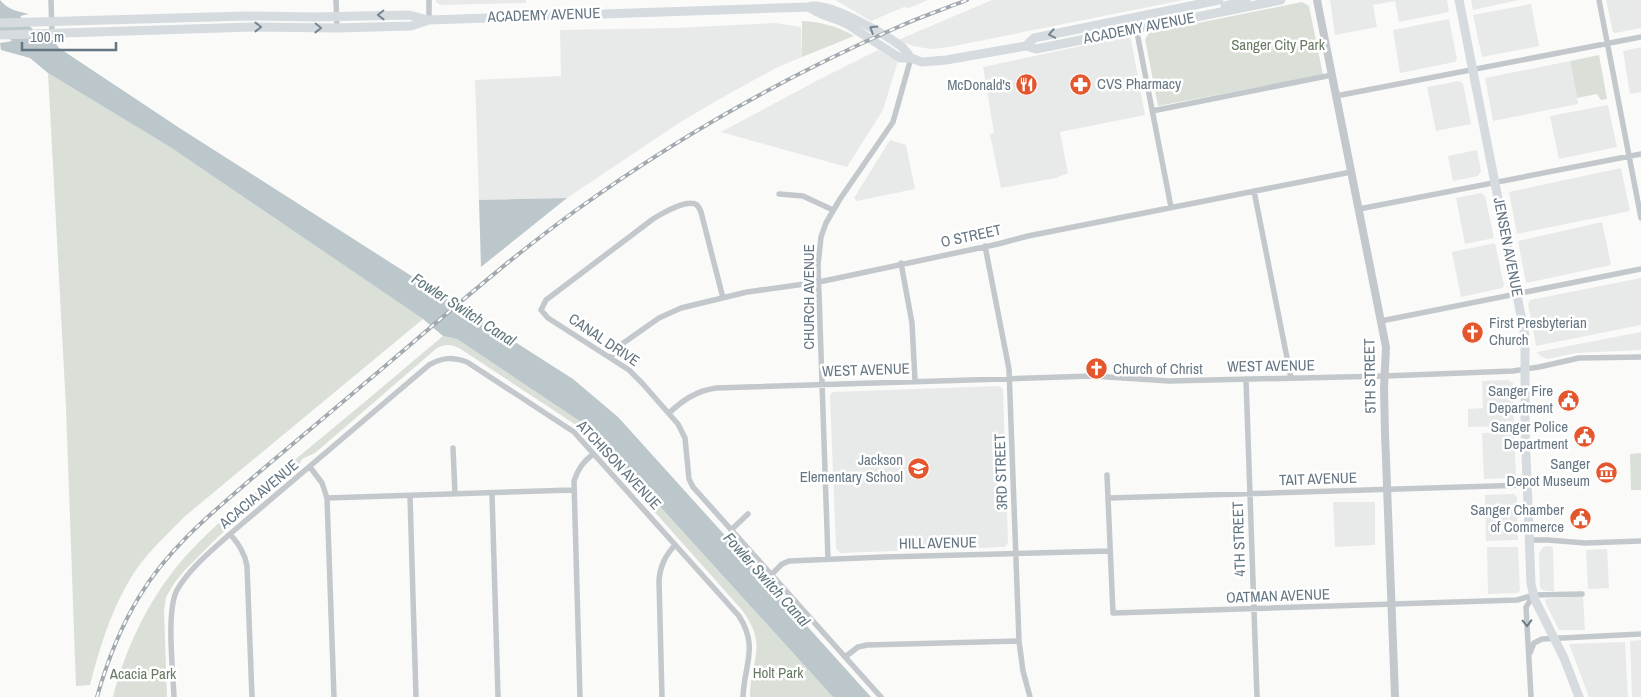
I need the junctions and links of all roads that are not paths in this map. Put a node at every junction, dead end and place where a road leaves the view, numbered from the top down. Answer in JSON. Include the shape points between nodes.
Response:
{"nodes":[{"id":1,"x":51,"y":0,"type":"edge"},
{"id":2,"x":336,"y":0,"type":"edge"},
{"id":3,"x":429,"y":0,"type":"edge"},
{"id":4,"x":1219,"y":0,"type":"edge"},
{"id":5,"x":1246,"y":0,"type":"edge"},
{"id":6,"x":1281,"y":0,"type":"edge"},
{"id":7,"x":1317,"y":0,"type":"edge"},
{"id":8,"x":1459,"y":0,"type":"edge"},
{"id":9,"x":1599,"y":0,"type":"edge"},
{"id":10,"x":809,"y":4,"type":"edge"},
{"id":11,"x":1217,"y":12,"type":"junction"},
{"id":12,"x":239,"y":16,"type":"junction"},
{"id":13,"x":337,"y":16,"type":"junction"},
{"id":14,"x":1134,"y":17,"type":"junction"},
{"id":15,"x":429,"y":20,"type":"junction"},
{"id":16,"x":52,"y":22,"type":"junction"},
{"id":17,"x":0,"y":24,"type":"edge"},
{"id":18,"x":337,"y":28,"type":"junction"},
{"id":19,"x":1136,"y":28,"type":"junction"},
{"id":20,"x":184,"y":29,"type":"junction"},
{"id":21,"x":52,"y":34,"type":"junction"},
{"id":22,"x":1,"y":35,"type":"edge"},
{"id":23,"x":1641,"y":36,"type":"edge"},
{"id":24,"x":1607,"y":43,"type":"junction"},
{"id":25,"x":1026,"y":46,"type":"junction"},
{"id":26,"x":911,"y":58,"type":"junction"},
{"id":27,"x":1473,"y":70,"type":"junction"},
{"id":28,"x":1332,"y":75,"type":"junction"},
{"id":29,"x":1336,"y":96,"type":"junction"},
{"id":30,"x":1152,"y":111,"type":"junction"},
{"id":31,"x":1641,"y":154,"type":"edge"},
{"id":32,"x":1630,"y":156,"type":"junction"},
{"id":33,"x":1351,"y":172,"type":"junction"},
{"id":34,"x":1495,"y":182,"type":"junction"},
{"id":35,"x":1254,"y":191,"type":"junction"},
{"id":36,"x":779,"y":194,"type":"dead end"},
{"id":37,"x":1171,"y":207,"type":"junction"},
{"id":38,"x":1358,"y":209,"type":"junction"},
{"id":39,"x":833,"y":210,"type":"junction"},
{"id":40,"x":1641,"y":218,"type":"edge"},
{"id":41,"x":985,"y":246,"type":"junction"},
{"id":42,"x":901,"y":263,"type":"junction"},
{"id":43,"x":1641,"y":270,"type":"edge"},
{"id":44,"x":819,"y":282,"type":"junction"},
{"id":45,"x":1517,"y":293,"type":"junction"},
{"id":46,"x":723,"y":298,"type":"junction"},
{"id":47,"x":1381,"y":322,"type":"junction"},
{"id":48,"x":1641,"y":356,"type":"edge"},
{"id":49,"x":448,"y":357,"type":"joint"},
{"id":50,"x":611,"y":358,"type":"junction"},
{"id":51,"x":1525,"y":370,"type":"junction"},
{"id":52,"x":1385,"y":376,"type":"junction"},
{"id":53,"x":1010,"y":377,"type":"junction"},
{"id":54,"x":1291,"y":378,"type":"junction"},
{"id":55,"x":1246,"y":379,"type":"junction"},
{"id":56,"x":915,"y":381,"type":"junction"},
{"id":57,"x":822,"y":384,"type":"junction"},
{"id":58,"x":669,"y":413,"type":"junction"},
{"id":59,"x":453,"y":448,"type":"dead end"},
{"id":60,"x":593,"y":454,"type":"junction"},
{"id":61,"x":310,"y":467,"type":"junction"},
{"id":62,"x":1107,"y":475,"type":"dead end"},
{"id":63,"x":1527,"y":485,"type":"junction"},
{"id":64,"x":573,"y":490,"type":"junction"},
{"id":65,"x":1388,"y":490,"type":"junction"},
{"id":66,"x":455,"y":494,"type":"junction"},
{"id":67,"x":492,"y":494,"type":"junction"},
{"id":68,"x":1250,"y":494,"type":"junction"},
{"id":69,"x":410,"y":496,"type":"junction"},
{"id":70,"x":327,"y":498,"type":"junction"},
{"id":71,"x":1109,"y":498,"type":"junction"},
{"id":72,"x":748,"y":514,"type":"dead end"},
{"id":73,"x":731,"y":530,"type":"junction"},
{"id":74,"x":230,"y":534,"type":"junction"},
{"id":75,"x":1529,"y":540,"type":"junction"},
{"id":76,"x":1641,"y":542,"type":"edge"},
{"id":77,"x":676,"y":545,"type":"junction"},
{"id":78,"x":1110,"y":551,"type":"junction"},
{"id":79,"x":1016,"y":554,"type":"junction"},
{"id":80,"x":828,"y":559,"type":"junction"},
{"id":81,"x":771,"y":575,"type":"junction"},
{"id":82,"x":1582,"y":594,"type":"dead end"},
{"id":83,"x":1534,"y":595,"type":"junction"},
{"id":84,"x":1392,"y":605,"type":"junction"},
{"id":85,"x":1254,"y":609,"type":"junction"},
{"id":86,"x":1641,"y":634,"type":"edge"},
{"id":87,"x":1553,"y":637,"type":"junction"},
{"id":88,"x":1019,"y":641,"type":"junction"},
{"id":89,"x":1530,"y":653,"type":"junction"},
{"id":90,"x":845,"y":657,"type":"junction"},
{"id":91,"x":174,"y":697,"type":"edge"},
{"id":92,"x":252,"y":697,"type":"edge"},
{"id":93,"x":334,"y":697,"type":"edge"},
{"id":94,"x":416,"y":697,"type":"edge"},
{"id":95,"x":498,"y":697,"type":"edge"},
{"id":96,"x":580,"y":697,"type":"edge"},
{"id":97,"x":662,"y":697,"type":"edge"},
{"id":98,"x":743,"y":697,"type":"edge"},
{"id":99,"x":881,"y":697,"type":"edge"},
{"id":100,"x":1030,"y":697,"type":"edge"},
{"id":101,"x":1257,"y":697,"type":"edge"},
{"id":102,"x":1395,"y":697,"type":"edge"},
{"id":103,"x":1531,"y":697,"type":"edge"},
{"id":104,"x":1579,"y":697,"type":"edge"}],
"edges":[{"from":1,"to":16,"type":"street"},
{"from":2,"to":13,"type":"street"},
{"from":3,"to":15,"type":"street"},
{"from":4,"to":14,"type":"main road","name":"ACADEMY AVENUE"},
{"from":5,"to":11,"type":"main road","via":[[1228,4]]},
{"from":6,"to":11,"type":"main road","name":"ACADEMY AVENUE"},
{"from":7,"to":28,"type":"street","name":"5TH STREET"},
{"from":8,"to":27,"type":"main road","name":"JENSEN AVENUE"},
{"from":9,"to":24,"type":"street"},
{"from":10,"to":15,"type":"main road","name":"ACADEMY AVENUE"},
{"from":10,"to":26,"type":"main road","name":"ACADEMY AVENUE","via":[[822,4],[850,14],[901,46]]},
{"from":11,"to":19,"type":"main road","name":"ACADEMY AVENUE"},
{"from":12,"to":13,"type":"main road","name":"ACADEMY AVENUE"},
{"from":12,"to":16,"type":"main road","name":"ACADEMY AVENUE"},
{"from":12,"to":20,"type":"main road","via":[[226,21],[188,24]]},
{"from":15,"to":13,"type":"main road","name":"ACADEMY AVENUE","one_way":true,"via":[[409,14]]},
{"from":13,"to":18,"type":"street"},
{"from":14,"to":19,"type":"street"},
{"from":14,"to":25,"type":"main road","name":"ACADEMY AVENUE","one_way":true,"via":[[1034,38]]},
{"from":15,"to":18,"type":"main road","name":"ACADEMY AVENUE","via":[[411,26]]},
{"from":16,"to":17,"type":"main road","name":"ACADEMY AVENUE"},
{"from":16,"to":21,"type":"street"},
{"from":20,"to":18,"type":"main road","name":"ACADEMY AVENUE","one_way":true},
{"from":19,"to":25,"type":"main road","name":"ACADEMY AVENUE","via":[[1036,49]]},
{"from":19,"to":30,"type":"street"},
{"from":20,"to":21,"type":"main road","name":"ACADEMY AVENUE"},
{"from":21,"to":22,"type":"main road","name":"ACADEMY AVENUE"},
{"from":23,"to":24,"type":"street"},
{"from":24,"to":27,"type":"street"},
{"from":24,"to":32,"type":"street"},
{"from":25,"to":26,"type":"main road","name":"ACADEMY AVENUE","via":[[938,61],[922,62]]},
{"from":26,"to":39,"type":"street","name":"CHURCH AVENUE","via":[[892,122]]},
{"from":27,"to":29,"type":"street"},
{"from":27,"to":34,"type":"main road","name":"JENSEN AVENUE"},
{"from":28,"to":29,"type":"street","name":"5TH STREET"},
{"from":28,"to":30,"type":"street"},
{"from":29,"to":33,"type":"street","name":"5TH STREET"},
{"from":30,"to":37,"type":"street"},
{"from":31,"to":32,"type":"street"},
{"from":32,"to":34,"type":"street"},
{"from":32,"to":40,"type":"street"},
{"from":33,"to":35,"type":"street","name":"O STREET"},
{"from":33,"to":38,"type":"street","name":"5TH STREET"},
{"from":34,"to":38,"type":"street"},
{"from":34,"to":45,"type":"main road","name":"JENSEN AVENUE"},
{"from":35,"to":37,"type":"street","name":"O STREET"},
{"from":35,"to":54,"type":"street"},
{"from":36,"to":39,"type":"street","via":[[803,196]]},
{"from":37,"to":41,"type":"street","name":"O STREET"},
{"from":38,"to":47,"type":"street","name":"5TH STREET"},
{"from":39,"to":44,"type":"street","name":"CHURCH AVENUE","via":[[819,249]]},
{"from":41,"to":42,"type":"street","name":"O STREET"},
{"from":41,"to":53,"type":"street","name":"3RD STREET"},
{"from":42,"to":44,"type":"street","name":"O STREET"},
{"from":42,"to":56,"type":"street","via":[[912,324]]},
{"from":43,"to":45,"type":"street"},
{"from":44,"to":46,"type":"street","name":"O STREET"},
{"from":44,"to":57,"type":"street","name":"CHURCH AVENUE"},
{"from":45,"to":47,"type":"street"},
{"from":45,"to":51,"type":"main road","name":"JENSEN AVENUE","via":[[1526,341]]},
{"from":46,"to":50,"type":"street","name":"O STREET","via":[[681,308],[659,318],[622,344]]},
{"from":46,"to":50,"type":"street","name":"CANAL DRIVE","via":[[698,206],[690,203],[669,210],[546,300],[541,310],[548,318]]},
{"from":47,"to":52,"type":"street","name":"5TH STREET","via":[[1386,346]]},
{"from":48,"to":51,"type":"street","name":"WEST AVENUE","via":[[1579,358]]},
{"from":49,"to":60,"type":"street","name":"ATCHISON AVENUE","via":[[467,362],[574,432]]},
{"from":49,"to":61,"type":"street","name":"ACACIA AVENUE","via":[[429,365]]},
{"from":50,"to":58,"type":"street","name":"CANAL DRIVE","via":[[636,376]]},
{"from":51,"to":52,"type":"street","name":"WEST AVENUE"},
{"from":51,"to":63,"type":"main road","name":"JENSEN AVENUE"},
{"from":52,"to":54,"type":"street","name":"WEST AVENUE"},
{"from":52,"to":65,"type":"street","name":"5TH STREET"},
{"from":53,"to":55,"type":"street","name":"WEST AVENUE","via":[[1108,376],[1155,381]]},
{"from":53,"to":56,"type":"street","name":"WEST AVENUE"},
{"from":53,"to":79,"type":"street","name":"3RD STREET"},
{"from":54,"to":55,"type":"street","name":"WEST AVENUE"},
{"from":55,"to":68,"type":"street","name":"4TH STREET"},
{"from":56,"to":57,"type":"street","name":"WEST AVENUE"},
{"from":57,"to":58,"type":"street","name":"WEST AVENUE","via":[[704,390],[682,401]]},
{"from":57,"to":80,"type":"street","name":"CHURCH AVENUE"},
{"from":58,"to":73,"type":"street","name":"CANAL DRIVE","via":[[685,438],[689,479],[693,487]]},
{"from":59,"to":66,"type":"street"},
{"from":60,"to":64,"type":"street","via":[[577,471]]},
{"from":60,"to":77,"type":"street","name":"ATCHISON AVENUE"},
{"from":61,"to":70,"type":"street","via":[[322,483]]},
{"from":61,"to":74,"type":"street","name":"ACACIA AVENUE"},
{"from":62,"to":71,"type":"street","name":"OATMAN AVENUE"},
{"from":63,"to":65,"type":"street","name":"TAIT AVENUE"},
{"from":63,"to":75,"type":"main road","name":"JENSEN AVENUE"},
{"from":64,"to":67,"type":"street"},
{"from":64,"to":96,"type":"street"},
{"from":65,"to":68,"type":"street","name":"TAIT AVENUE"},
{"from":65,"to":84,"type":"street","name":"5TH STREET"},
{"from":66,"to":67,"type":"street"},
{"from":66,"to":69,"type":"street"},
{"from":67,"to":95,"type":"street"},
{"from":68,"to":71,"type":"street","name":"TAIT AVENUE"},
{"from":68,"to":85,"type":"street","name":"4TH STREET"},
{"from":69,"to":70,"type":"street"},
{"from":69,"to":94,"type":"street"},
{"from":70,"to":93,"type":"street"},
{"from":71,"to":78,"type":"street","name":"OATMAN AVENUE"},
{"from":72,"to":73,"type":"street"},
{"from":73,"to":81,"type":"street","name":"CANAL DRIVE"},
{"from":74,"to":91,"type":"street","name":"ACACIA AVENUE","via":[[200,561],[174,598],[171,618]]},
{"from":74,"to":92,"type":"street","via":[[245,555],[247,566]]},
{"from":75,"to":76,"type":"street","via":[[1585,544]]},
{"from":75,"to":83,"type":"main road","name":"JENSEN AVENUE","via":[[1530,579]]},
{"from":77,"to":97,"type":"street","via":[[663,560],[660,570]]},
{"from":77,"to":98,"type":"street","name":"ATCHISON AVENUE","via":[[744,624],[750,650]]},
{"from":78,"to":79,"type":"street","name":"HILL AVENUE"},
{"from":78,"to":85,"type":"street","name":"OATMAN AVENUE","via":[[1113,613]]},
{"from":79,"to":80,"type":"street","name":"HILL AVENUE"},
{"from":79,"to":88,"type":"street","name":"3RD STREET"},
{"from":80,"to":81,"type":"street","name":"HILL AVENUE","via":[[785,562]]},
{"from":81,"to":90,"type":"street","name":"CANAL DRIVE"},
{"from":82,"to":83,"type":"street","name":"OATMAN AVENUE"},
{"from":83,"to":84,"type":"street","name":"OATMAN AVENUE","via":[[1517,600]]},
{"from":83,"to":87,"type":"main road","name":"JENSEN AVENUE"},
{"from":83,"to":89,"type":"street","one_way":true,"via":[[1526,607],[1527,648]]},
{"from":84,"to":85,"type":"street","name":"OATMAN AVENUE"},
{"from":84,"to":102,"type":"street","name":"5TH STREET"},
{"from":85,"to":101,"type":"street","name":"4TH STREET"},
{"from":86,"to":87,"type":"street"},
{"from":87,"to":89,"type":"street","via":[[1537,640]]},
{"from":87,"to":104,"type":"main road","name":"JENSEN AVENUE"},
{"from":88,"to":90,"type":"street","via":[[866,645]]},
{"from":88,"to":100,"type":"street","name":"3RD STREET"},
{"from":89,"to":103,"type":"street"},
{"from":90,"to":99,"type":"street","name":"CANAL DRIVE"}]}
